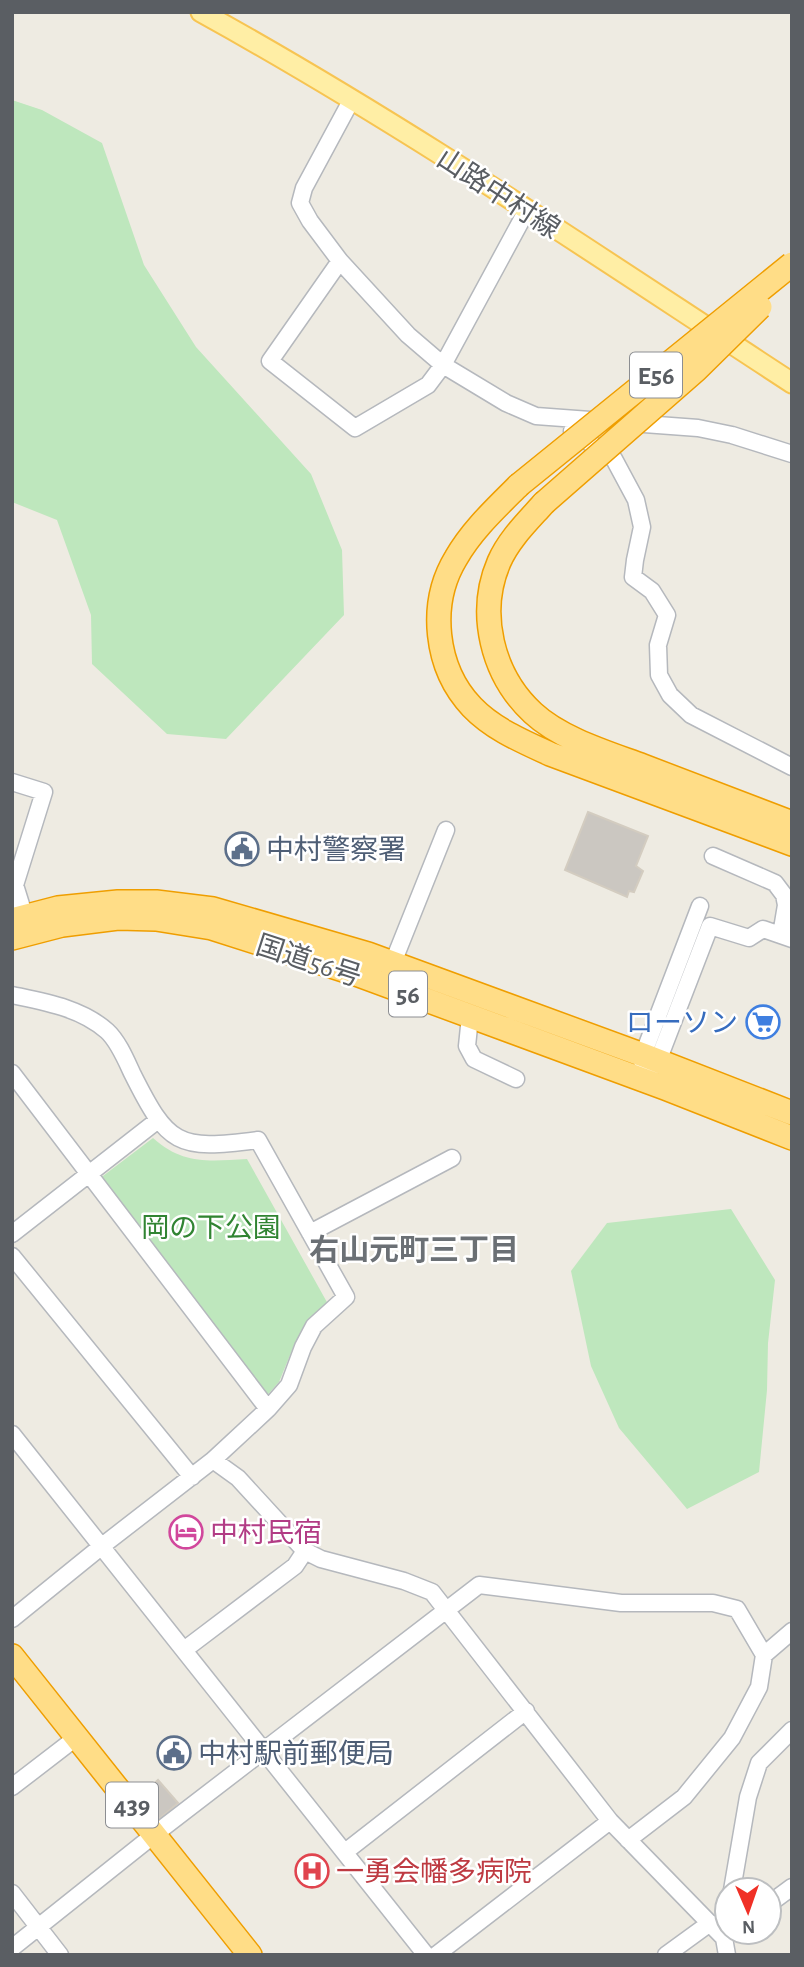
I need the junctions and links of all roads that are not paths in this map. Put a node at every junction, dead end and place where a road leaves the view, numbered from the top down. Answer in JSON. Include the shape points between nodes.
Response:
{"nodes":[{"id":1,"x":201,"y":12,"type":"edge"},
{"id":2,"x":352,"y":99,"type":"junction"},
{"id":3,"x":527,"y":210,"type":"junction"},
{"id":4,"x":340,"y":261,"type":"junction"},
{"id":5,"x":792,"y":264,"type":"edge"},
{"id":6,"x":792,"y":275,"type":"edge"},
{"id":7,"x":443,"y":365,"type":"junction"},
{"id":8,"x":792,"y":383,"type":"edge"},
{"id":9,"x":550,"y":416,"type":"junction"},
{"id":10,"x":792,"y":454,"type":"edge"},
{"id":11,"x":792,"y":767,"type":"edge"},
{"id":12,"x":12,"y":782,"type":"edge"},
{"id":13,"x":792,"y":823,"type":"edge"},
{"id":14,"x":446,"y":830,"type":"dead end"},
{"id":15,"x":792,"y":844,"type":"edge"},
{"id":16,"x":713,"y":856,"type":"dead end"},
{"id":17,"x":701,"y":906,"type":"dead end"},
{"id":18,"x":20,"y":927,"type":"edge"},
{"id":19,"x":786,"y":937,"type":"edge"},
{"id":20,"x":393,"y":963,"type":"junction"},
{"id":21,"x":384,"y":985,"type":"junction"},
{"id":22,"x":12,"y":995,"type":"edge"},
{"id":23,"x":470,"y":1017,"type":"junction"},
{"id":24,"x":650,"y":1058,"type":"junction"},
{"id":25,"x":12,"y":1073,"type":"edge"},
{"id":26,"x":516,"y":1079,"type":"dead end"},
{"id":27,"x":642,"y":1080,"type":"junction"},
{"id":28,"x":792,"y":1113,"type":"edge"},
{"id":29,"x":158,"y":1120,"type":"junction"},
{"id":30,"x":792,"y":1138,"type":"edge"},
{"id":31,"x":452,"y":1158,"type":"dead end"},
{"id":32,"x":89,"y":1173,"type":"junction"},
{"id":33,"x":310,"y":1233,"type":"junction"},
{"id":34,"x":12,"y":1234,"type":"edge"},
{"id":35,"x":12,"y":1256,"type":"edge"},
{"id":36,"x":268,"y":1409,"type":"junction"},
{"id":37,"x":12,"y":1434,"type":"edge"},
{"id":38,"x":213,"y":1460,"type":"junction"},
{"id":39,"x":192,"y":1476,"type":"junction"},
{"id":40,"x":102,"y":1546,"type":"junction"},
{"id":41,"x":305,"y":1551,"type":"junction"},
{"id":42,"x":446,"y":1609,"type":"junction"},
{"id":43,"x":12,"y":1619,"type":"edge"},
{"id":44,"x":792,"y":1631,"type":"edge"},
{"id":45,"x":184,"y":1650,"type":"junction"},
{"id":46,"x":765,"y":1655,"type":"junction"},
{"id":47,"x":12,"y":1656,"type":"edge"},
{"id":48,"x":526,"y":1711,"type":"junction"},
{"id":49,"x":792,"y":1730,"type":"edge"},
{"id":50,"x":77,"y":1737,"type":"junction"},
{"id":51,"x":264,"y":1751,"type":"junction"},
{"id":52,"x":12,"y":1787,"type":"edge"},
{"id":53,"x":610,"y":1821,"type":"junction"},
{"id":54,"x":155,"y":1834,"type":"junction"},
{"id":55,"x":628,"y":1840,"type":"junction"},
{"id":56,"x":345,"y":1852,"type":"junction"},
{"id":57,"x":734,"y":1876,"type":"edge"},
{"id":58,"x":12,"y":1893,"type":"edge"},
{"id":59,"x":710,"y":1923,"type":"junction"},
{"id":60,"x":713,"y":1925,"type":"edge"},
{"id":61,"x":38,"y":1928,"type":"junction"},
{"id":62,"x":12,"y":1948,"type":"edge"},
{"id":63,"x":60,"y":1955,"type":"edge"},
{"id":64,"x":250,"y":1955,"type":"edge"},
{"id":65,"x":426,"y":1955,"type":"edge"},
{"id":66,"x":436,"y":1955,"type":"edge"},
{"id":67,"x":666,"y":1955,"type":"edge"}],
"edges":[{"from":1,"to":2,"type":"main road","name":"山路中村線"},
{"from":2,"to":3,"type":"main road","name":"山路中村線"},
{"from":2,"to":4,"type":"street","via":[[300,203]]},
{"from":3,"to":7,"type":"street"},
{"from":3,"to":8,"type":"main road","name":"山路中村線"},
{"from":4,"to":7,"type":"street","via":[[408,335]]},
{"from":4,"to":7,"type":"street","via":[[270,361],[355,428],[428,385]]},
{"from":5,"to":15,"type":"highway","number":"E56","bridge":true,"via":[[519,485],[486,518],[455,560],[440,604],[438,632],[444,662],[458,689],[472,708],[512,737]]},
{"from":6,"to":13,"type":"highway","number":"E56","bridge":true,"via":[[696,370],[517,532],[499,561],[488,618],[491,644],[514,691],[556,730]]},
{"from":7,"to":9,"type":"street","via":[[506,403],[536,416]]},
{"from":9,"to":10,"type":"street","via":[[698,428]]},
{"from":9,"to":11,"type":"street","via":[[614,459],[636,500],[642,527],[634,578],[652,591],[667,615],[658,645],[659,675],[670,695],[691,715]]},
{"from":12,"to":18,"type":"street","via":[[44,792],[15,885]]},
{"from":14,"to":20,"type":"street"},
{"from":16,"to":19,"type":"street","via":[[775,883],[784,895]]},
{"from":17,"to":24,"type":"street"},
{"from":18,"to":20,"type":"highway","name":"国道56号","number":"56","via":[[58,908],[156,902],[214,909]]},
{"from":18,"to":21,"type":"highway","name":"国道56号","number":"56","via":[[156,919],[212,928]]},
{"from":19,"to":24,"type":"street","via":[[762,929],[749,938],[710,926]]},
{"from":20,"to":21,"type":"street"},
{"from":20,"to":24,"type":"highway","name":"国道56号","number":"56"},
{"from":21,"to":23,"type":"highway","name":"国道56号","number":"56"},
{"from":22,"to":29,"type":"street","via":[[85,1015],[109,1033]]},
{"from":23,"to":26,"type":"street","via":[[467,1046],[474,1059]]},
{"from":23,"to":27,"type":"highway","name":"国道56号","number":"56"},
{"from":24,"to":27,"type":"street"},
{"from":24,"to":28,"type":"highway","name":"国道56号","number":"56"},
{"from":25,"to":32,"type":"street"},
{"from":27,"to":30,"type":"highway","name":"国道56号","number":"56"},
{"from":29,"to":32,"type":"street"},
{"from":29,"to":33,"type":"street","via":[[176,1139],[200,1146],[258,1140]]},
{"from":31,"to":33,"type":"street"},
{"from":32,"to":34,"type":"street"},
{"from":32,"to":36,"type":"street"},
{"from":33,"to":36,"type":"street","via":[[346,1297],[314,1326],[289,1385]]},
{"from":35,"to":39,"type":"street"},
{"from":36,"to":38,"type":"street"},
{"from":37,"to":40,"type":"street"},
{"from":38,"to":39,"type":"street"},
{"from":38,"to":41,"type":"street","via":[[238,1478]]},
{"from":39,"to":40,"type":"street"},
{"from":40,"to":43,"type":"street"},
{"from":40,"to":45,"type":"street"},
{"from":41,"to":42,"type":"street","via":[[432,1592]]},
{"from":41,"to":45,"type":"street","via":[[295,1566]]},
{"from":42,"to":46,"type":"street","via":[[479,1585],[621,1603],[713,1602],[737,1609]]},
{"from":42,"to":48,"type":"street"},
{"from":42,"to":51,"type":"street"},
{"from":44,"to":46,"type":"street"},
{"from":45,"to":51,"type":"street"},
{"from":46,"to":55,"type":"street","via":[[759,1686],[732,1738],[684,1797]]},
{"from":47,"to":50,"type":"highway","number":"439"},
{"from":48,"to":53,"type":"street"},
{"from":48,"to":56,"type":"street"},
{"from":49,"to":57,"type":"street","via":[[759,1763],[748,1797]]},
{"from":50,"to":52,"type":"street"},
{"from":50,"to":54,"type":"highway","number":"439"},
{"from":51,"to":54,"type":"street"},
{"from":51,"to":56,"type":"street"},
{"from":53,"to":55,"type":"street"},
{"from":53,"to":66,"type":"street"},
{"from":54,"to":61,"type":"street"},
{"from":54,"to":64,"type":"highway","number":"439"},
{"from":55,"to":59,"type":"street"},
{"from":56,"to":65,"type":"street"},
{"from":58,"to":61,"type":"street"},
{"from":59,"to":60,"type":"street"},
{"from":59,"to":67,"type":"street"},
{"from":61,"to":62,"type":"street"},
{"from":61,"to":63,"type":"street"}]}
